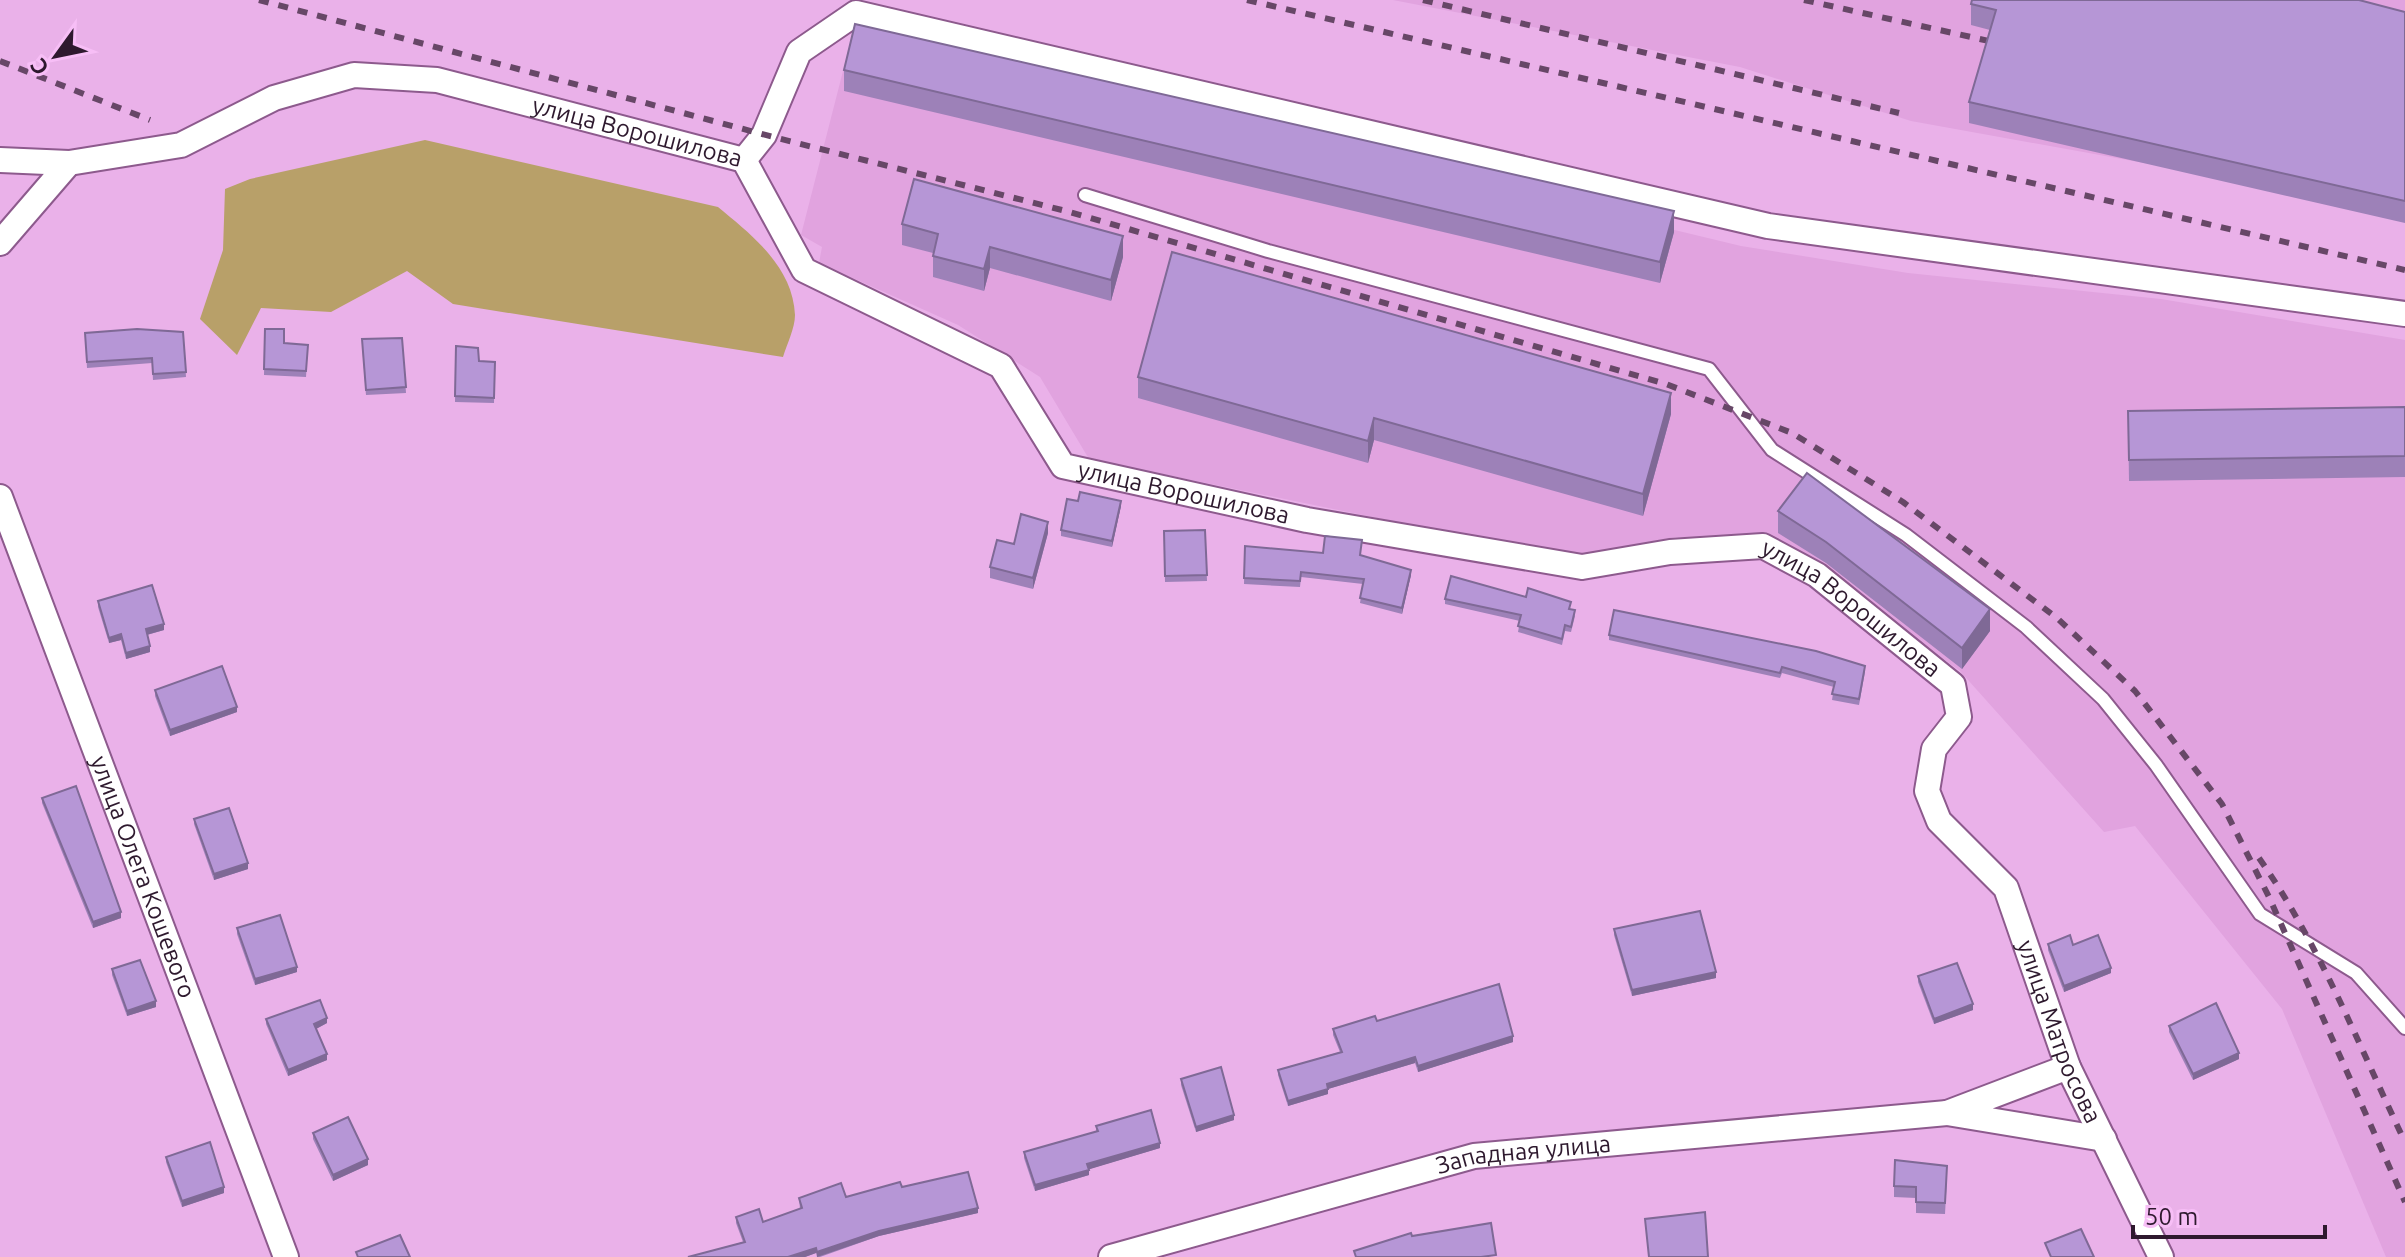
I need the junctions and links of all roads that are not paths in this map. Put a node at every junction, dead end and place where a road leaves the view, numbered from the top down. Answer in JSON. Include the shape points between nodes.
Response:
{"nodes":[{"id":1,"x":0,"y":160,"type":"edge"},
{"id":2,"x":744,"y":160,"type":"junction"},
{"id":3,"x":69,"y":163,"type":"junction"},
{"id":4,"x":1085,"y":195,"type":"dead end"},
{"id":5,"x":0,"y":243,"type":"edge"},
{"id":6,"x":2405,"y":314,"type":"edge"},
{"id":7,"x":0,"y":497,"type":"edge"},
{"id":8,"x":1939,"y":821,"type":"joint"},
{"id":9,"x":2405,"y":1028,"type":"edge"},
{"id":10,"x":2068,"y":1067,"type":"junction"},
{"id":11,"x":1947,"y":1113,"type":"junction"},
{"id":12,"x":2104,"y":1139,"type":"junction"},
{"id":13,"x":286,"y":1257,"type":"edge"},
{"id":14,"x":1111,"y":1257,"type":"edge"},
{"id":15,"x":2161,"y":1257,"type":"edge"}],
"edges":[{"from":1,"to":3,"type":"street","name":"улица Ворошилова"},
{"from":2,"to":3,"type":"street","name":"улица Ворошилова","via":[[437,80],[354,75],[274,98],[181,145]]},
{"from":2,"to":6,"type":"street","via":[[764,135],[799,52],[856,13],[1768,226]]},
{"from":2,"to":8,"type":"street","name":"улица Ворошилова","via":[[804,270],[1001,366],[1063,466],[1307,520],[1582,567],[1670,552],[1763,546],[1817,575],[1953,685],[1959,717],[1934,749],[1927,791]]},
{"from":3,"to":5,"type":"street"},
{"from":4,"to":9,"type":"lane","via":[[1268,251],[1709,369],[1772,450],[1906,535],[2026,627],[2103,699],[2260,914],[2356,973]]},
{"from":7,"to":13,"type":"street","name":"улица Олега Кошевого"},
{"from":8,"to":10,"type":"street","name":"улица Матросова","via":[[2006,888]]},
{"from":10,"to":11,"type":"street"},
{"from":10,"to":12,"type":"street","name":"улица Матросова"},
{"from":11,"to":12,"type":"street"},
{"from":11,"to":14,"type":"street","name":"Западная улица","via":[[1474,1156]]},
{"from":12,"to":15,"type":"street","name":"улица Матросова"}]}
